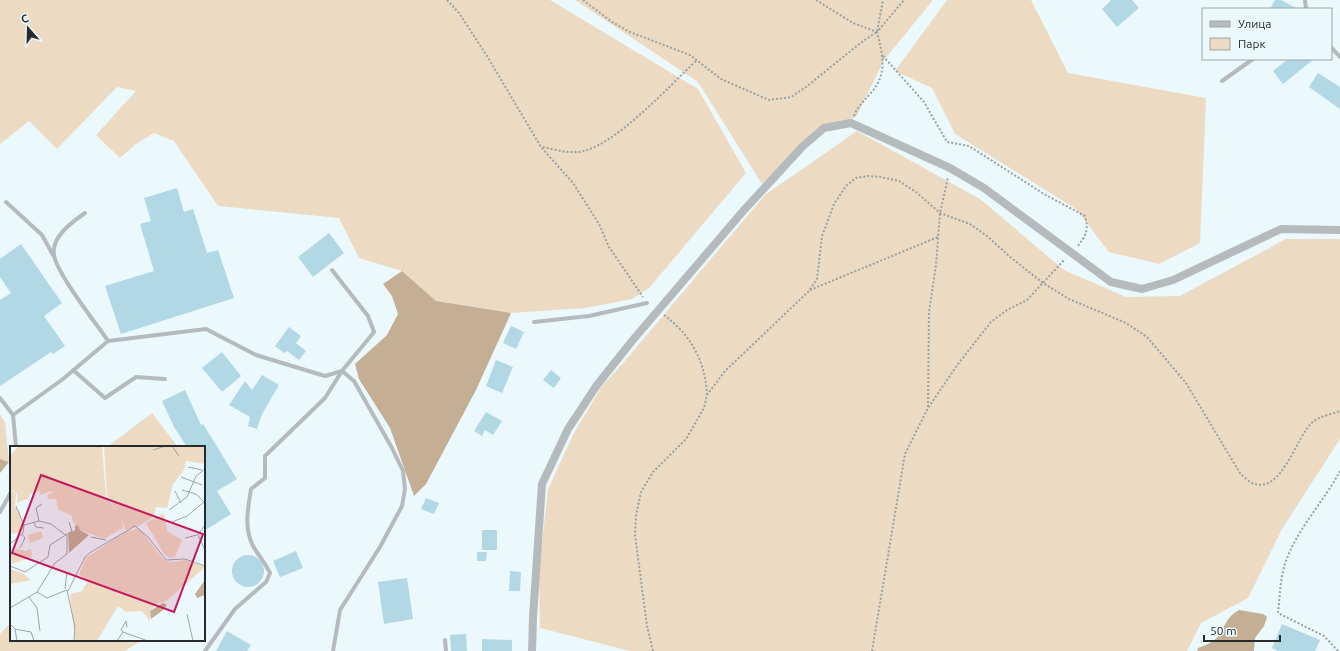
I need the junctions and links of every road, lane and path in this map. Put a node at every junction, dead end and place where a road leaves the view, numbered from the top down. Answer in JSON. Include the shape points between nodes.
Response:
{"nodes":[{"id":1,"x":447,"y":0,"type":"edge"},
{"id":2,"x":583,"y":0,"type":"edge"},
{"id":3,"x":816,"y":0,"type":"edge"},
{"id":4,"x":883,"y":0,"type":"edge"},
{"id":5,"x":904,"y":0,"type":"edge"},
{"id":6,"x":877,"y":32,"type":"junction"},
{"id":7,"x":1332,"y":48,"type":"edge"},
{"id":8,"x":883,"y":56,"type":"junction"},
{"id":9,"x":1340,"y":57,"type":"edge"},
{"id":10,"x":697,"y":60,"type":"junction"},
{"id":11,"x":1252,"y":60,"type":"edge"},
{"id":12,"x":1222,"y":81,"type":"dead end"},
{"id":13,"x":851,"y":123,"type":"junction"},
{"id":14,"x":542,"y":147,"type":"junction"},
{"id":15,"x":950,"y":168,"type":"junction"},
{"id":16,"x":6,"y":202,"type":"dead end"},
{"id":17,"x":85,"y":213,"type":"dead end"},
{"id":18,"x":940,"y":213,"type":"junction"},
{"id":19,"x":1340,"y":230,"type":"edge"},
{"id":20,"x":938,"y":237,"type":"junction"},
{"id":21,"x":1071,"y":254,"type":"junction"},
{"id":22,"x":54,"y":255,"type":"junction"},
{"id":23,"x":332,"y":270,"type":"dead end"},
{"id":24,"x":1043,"y":283,"type":"junction"},
{"id":25,"x":809,"y":291,"type":"junction"},
{"id":26,"x":647,"y":303,"type":"joint"},
{"id":27,"x":659,"y":312,"type":"junction"},
{"id":28,"x":534,"y":322,"type":"dead end"},
{"id":29,"x":108,"y":341,"type":"junction"},
{"id":30,"x":73,"y":370,"type":"junction"},
{"id":31,"x":342,"y":371,"type":"junction"},
{"id":32,"x":165,"y":379,"type":"dead end"},
{"id":33,"x":707,"y":395,"type":"junction"},
{"id":34,"x":0,"y":398,"type":"edge"},
{"id":35,"x":928,"y":408,"type":"junction"},
{"id":36,"x":1340,"y":411,"type":"edge"},
{"id":37,"x":12,"y":414,"type":"junction"},
{"id":38,"x":16,"y":446,"type":"edge"},
{"id":39,"x":1340,"y":471,"type":"edge"},
{"id":40,"x":10,"y":494,"type":"edge"},
{"id":41,"x":0,"y":512,"type":"edge"},
{"id":42,"x":445,"y":640,"type":"dead end"},
{"id":43,"x":205,"y":651,"type":"edge"},
{"id":44,"x":333,"y":651,"type":"edge"},
{"id":45,"x":446,"y":651,"type":"edge"},
{"id":46,"x":532,"y":651,"type":"edge"},
{"id":47,"x":653,"y":651,"type":"edge"},
{"id":48,"x":872,"y":651,"type":"edge"},
{"id":49,"x":1338,"y":651,"type":"edge"}],
"edges":[{"from":1,"to":14,"type":"path","via":[[487,56]]},
{"from":2,"to":10,"type":"path","via":[[630,32]]},
{"from":3,"to":6,"type":"path","via":[[853,23]]},
{"from":4,"to":6,"type":"path"},
{"from":5,"to":6,"type":"path"},
{"from":6,"to":8,"type":"path"},
{"from":6,"to":10,"type":"path","via":[[806,88],[780,100],[769,100],[721,79]]},
{"from":7,"to":9,"type":"lane"},
{"from":8,"to":13,"type":"path","via":[[883,68],[877,83],[871,94],[858,106]]},
{"from":8,"to":21,"type":"path","via":[[924,102],[947,142],[969,146],[1044,194],[1085,216],[1088,228],[1085,238]]},
{"from":10,"to":14,"type":"path","via":[[621,130],[595,148],[576,152]]},
{"from":11,"to":12,"type":"lane"},
{"from":13,"to":15,"type":"street"},
{"from":13,"to":27,"type":"street","via":[[824,128],[803,146],[744,210]]},
{"from":14,"to":26,"type":"path","via":[[573,183],[599,224],[609,247]]},
{"from":15,"to":18,"type":"path"},
{"from":15,"to":21,"type":"street","via":[[984,188]]},
{"from":16,"to":22,"type":"lane","via":[[42,235]]},
{"from":17,"to":22,"type":"lane","via":[[67,226],[57,240]]},
{"from":18,"to":20,"type":"path"},
{"from":18,"to":24,"type":"path","via":[[976,228]]},
{"from":18,"to":25,"type":"path","via":[[899,181],[881,176],[856,178],[846,186],[834,204],[822,236],[817,278]]},
{"from":19,"to":21,"type":"street","via":[[1281,229],[1173,280],[1142,289],[1111,282]]},
{"from":20,"to":25,"type":"path"},
{"from":20,"to":35,"type":"path","via":[[929,312]]},
{"from":21,"to":24,"type":"path"},
{"from":22,"to":29,"type":"lane","via":[[62,274]]},
{"from":23,"to":31,"type":"lane","via":[[368,316],[374,332]]},
{"from":24,"to":35,"type":"path","via":[[1027,300],[991,322]]},
{"from":24,"to":36,"type":"path","via":[[1069,299],[1126,323],[1147,337],[1186,382],[1240,473],[1253,483],[1265,484],[1274,479],[1313,422]]},
{"from":25,"to":33,"type":"path","via":[[725,371]]},
{"from":26,"to":28,"type":"lane","via":[[589,316]]},
{"from":27,"to":33,"type":"path","via":[[684,333],[695,347],[706,379]]},
{"from":27,"to":46,"type":"street","via":[[597,385],[568,429],[542,484]]},
{"from":29,"to":30,"type":"lane"},
{"from":29,"to":31,"type":"lane","via":[[206,328],[256,355],[325,376]]},
{"from":30,"to":32,"type":"lane","via":[[106,398],[136,377]]},
{"from":30,"to":37,"type":"lane"},
{"from":31,"to":43,"type":"lane","via":[[325,398],[266,456],[265,478],[251,489],[246,520],[252,544],[265,561],[270,573],[266,582],[235,610]]},
{"from":31,"to":44,"type":"lane","via":[[354,381],[392,448],[403,471],[404,488],[402,506],[380,547],[340,610]]},
{"from":33,"to":47,"type":"path","via":[[704,408],[686,439],[653,472],[641,492],[636,516],[636,535],[647,626]]},
{"from":34,"to":37,"type":"lane"},
{"from":35,"to":48,"type":"path","via":[[905,454]]},
{"from":37,"to":38,"type":"lane"},
{"from":39,"to":49,"type":"path","via":[[1329,492],[1297,537],[1285,565],[1278,613],[1324,636]]},
{"from":40,"to":41,"type":"lane"},
{"from":42,"to":45,"type":"lane"}]}
